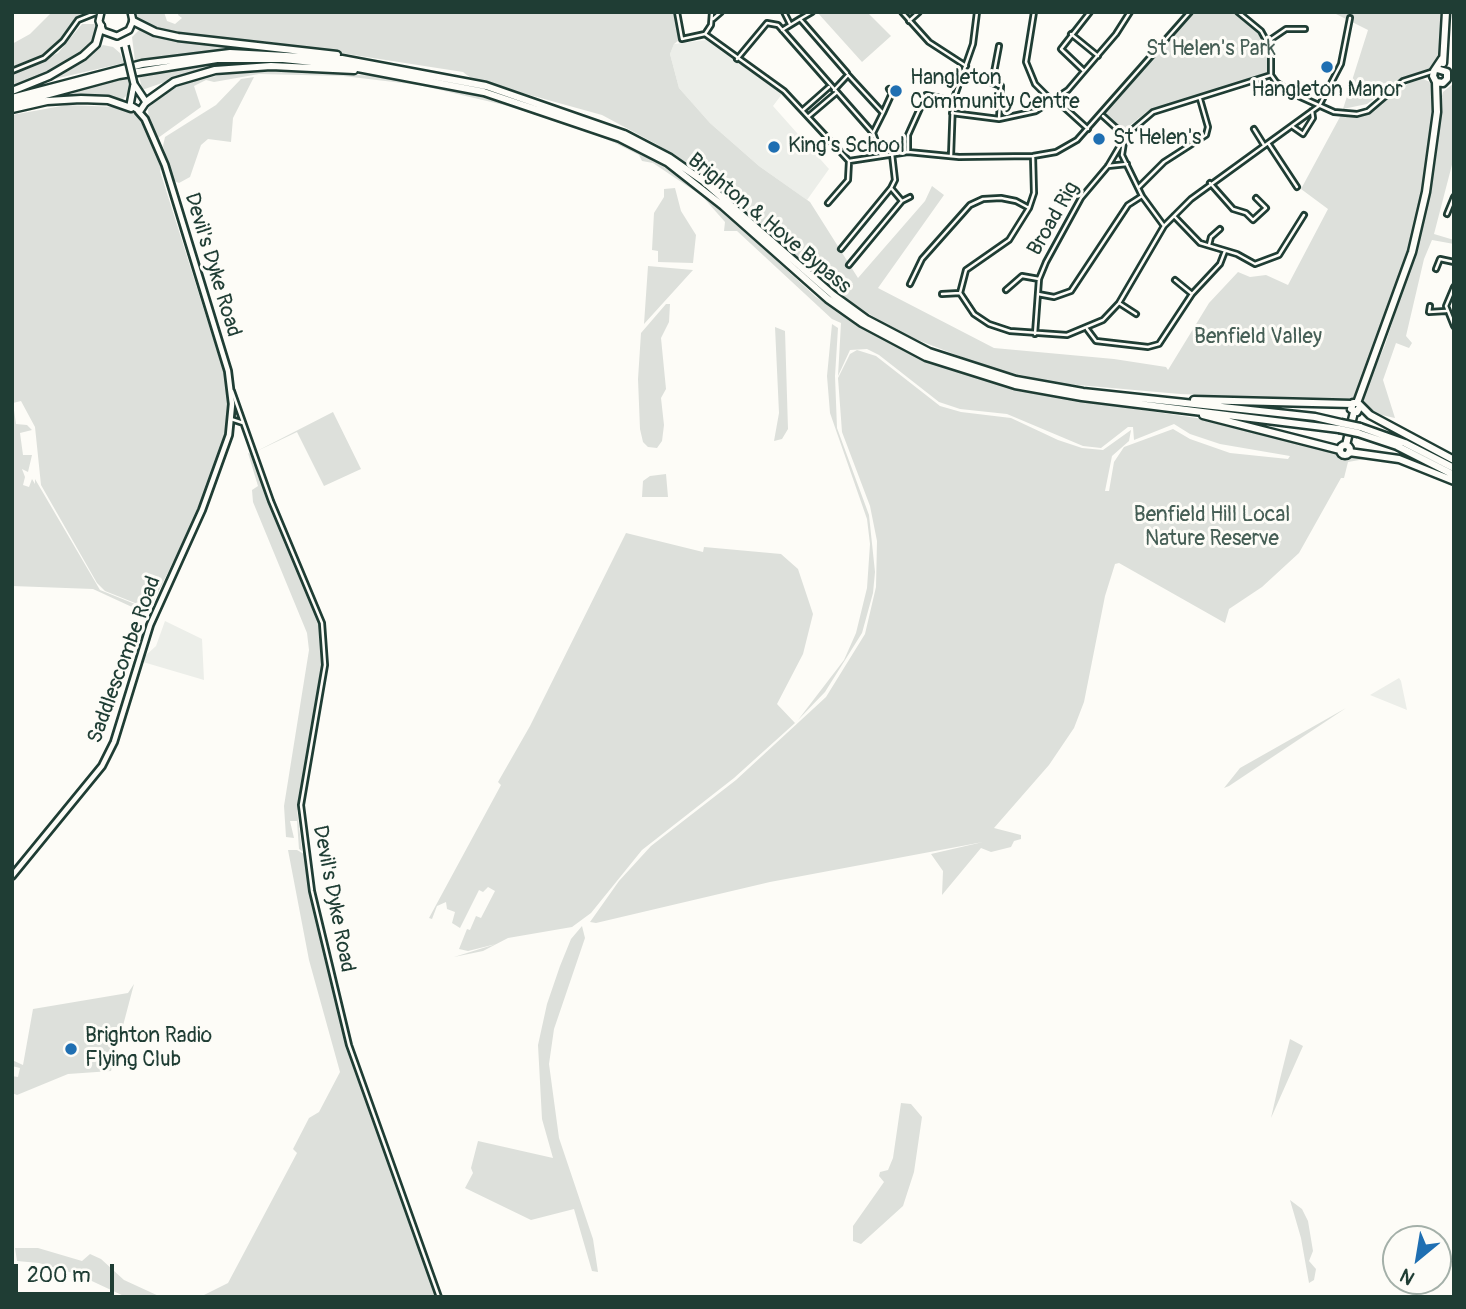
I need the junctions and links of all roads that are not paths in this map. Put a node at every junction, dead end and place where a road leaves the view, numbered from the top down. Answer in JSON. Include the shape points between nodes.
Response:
{"nodes":[{"id":1,"x":99,"y":12,"type":"edge"},
{"id":2,"x":131,"y":12,"type":"edge"},
{"id":3,"x":677,"y":12,"type":"edge"},
{"id":4,"x":712,"y":12,"type":"edge"},
{"id":5,"x":721,"y":12,"type":"edge"},
{"id":6,"x":784,"y":12,"type":"edge"},
{"id":7,"x":812,"y":12,"type":"edge"},
{"id":8,"x":902,"y":12,"type":"edge"},
{"id":9,"x":919,"y":12,"type":"edge"},
{"id":10,"x":977,"y":12,"type":"edge"},
{"id":11,"x":1034,"y":12,"type":"edge"},
{"id":12,"x":1090,"y":12,"type":"edge"},
{"id":13,"x":1130,"y":12,"type":"edge"},
{"id":14,"x":1190,"y":12,"type":"edge"},
{"id":15,"x":1238,"y":12,"type":"edge"},
{"id":16,"x":1446,"y":12,"type":"edge"},
{"id":17,"x":86,"y":16,"type":"junction"},
{"id":18,"x":713,"y":19,"type":"junction"},
{"id":19,"x":800,"y":19,"type":"junction"},
{"id":20,"x":1350,"y":19,"type":"dead end"},
{"id":21,"x":133,"y":21,"type":"junction"},
{"id":22,"x":909,"y":22,"type":"junction"},
{"id":23,"x":100,"y":24,"type":"junction"},
{"id":24,"x":790,"y":24,"type":"junction"},
{"id":25,"x":1305,"y":29,"type":"dead end"},
{"id":26,"x":782,"y":30,"type":"junction"},
{"id":27,"x":126,"y":33,"type":"junction"},
{"id":28,"x":705,"y":34,"type":"junction"},
{"id":29,"x":1071,"y":34,"type":"junction"},
{"id":30,"x":117,"y":36,"type":"junction"},
{"id":31,"x":1267,"y":42,"type":"junction"},
{"id":32,"x":125,"y":46,"type":"junction"},
{"id":33,"x":999,"y":47,"type":"dead end"},
{"id":34,"x":1098,"y":56,"type":"junction"},
{"id":35,"x":737,"y":59,"type":"junction"},
{"id":36,"x":1442,"y":59,"type":"junction"},
{"id":37,"x":368,"y":62,"type":"junction"},
{"id":38,"x":966,"y":66,"type":"junction"},
{"id":39,"x":1435,"y":70,"type":"junction"},
{"id":40,"x":12,"y":71,"type":"edge"},
{"id":41,"x":1084,"y":71,"type":"junction"},
{"id":42,"x":391,"y":73,"type":"junction"},
{"id":43,"x":847,"y":73,"type":"dead end"},
{"id":44,"x":1424,"y":74,"type":"junction"},
{"id":45,"x":1271,"y":75,"type":"junction"},
{"id":46,"x":1445,"y":77,"type":"edge"},
{"id":47,"x":830,"y":86,"type":"junction"},
{"id":48,"x":889,"y":89,"type":"dead end"},
{"id":49,"x":12,"y":91,"type":"edge"},
{"id":50,"x":835,"y":91,"type":"junction"},
{"id":51,"x":136,"y":95,"type":"junction"},
{"id":52,"x":12,"y":98,"type":"edge"},
{"id":53,"x":1200,"y":99,"type":"junction"},
{"id":54,"x":1053,"y":100,"type":"junction"},
{"id":55,"x":953,"y":101,"type":"junction"},
{"id":56,"x":12,"y":104,"type":"edge"},
{"id":57,"x":1319,"y":106,"type":"junction"},
{"id":58,"x":139,"y":107,"type":"junction"},
{"id":59,"x":12,"y":109,"type":"edge"},
{"id":60,"x":803,"y":110,"type":"junction"},
{"id":61,"x":1312,"y":111,"type":"junction"},
{"id":62,"x":952,"y":113,"type":"junction"},
{"id":63,"x":883,"y":114,"type":"junction"},
{"id":64,"x":1102,"y":115,"type":"junction"},
{"id":65,"x":809,"y":116,"type":"junction"},
{"id":66,"x":999,"y":119,"type":"junction"},
{"id":67,"x":1293,"y":127,"type":"junction"},
{"id":68,"x":1088,"y":129,"type":"junction"},
{"id":69,"x":1254,"y":129,"type":"dead end"},
{"id":70,"x":873,"y":134,"type":"junction"},
{"id":71,"x":1125,"y":136,"type":"junction"},
{"id":72,"x":1268,"y":143,"type":"junction"},
{"id":73,"x":1121,"y":144,"type":"junction"},
{"id":74,"x":1264,"y":145,"type":"junction"},
{"id":75,"x":908,"y":152,"type":"junction"},
{"id":76,"x":892,"y":154,"type":"junction"},
{"id":77,"x":881,"y":155,"type":"junction"},
{"id":78,"x":951,"y":156,"type":"junction"},
{"id":79,"x":1033,"y":156,"type":"junction"},
{"id":80,"x":849,"y":161,"type":"junction"},
{"id":81,"x":1127,"y":164,"type":"junction"},
{"id":82,"x":1108,"y":166,"type":"junction"},
{"id":83,"x":1210,"y":183,"type":"junction"},
{"id":84,"x":1139,"y":187,"type":"junction"},
{"id":85,"x":1297,"y":187,"type":"dead end"},
{"id":86,"x":891,"y":188,"type":"junction"},
{"id":87,"x":1142,"y":196,"type":"junction"},
{"id":88,"x":910,"y":197,"type":"dead end"},
{"id":89,"x":1454,"y":197,"type":"edge"},
{"id":90,"x":1256,"y":198,"type":"dead end"},
{"id":91,"x":902,"y":201,"type":"junction"},
{"id":92,"x":828,"y":203,"type":"dead end"},
{"id":93,"x":1029,"y":208,"type":"junction"},
{"id":94,"x":1447,"y":214,"type":"dead end"},
{"id":95,"x":1304,"y":215,"type":"dead end"},
{"id":96,"x":1174,"y":216,"type":"junction"},
{"id":97,"x":1164,"y":226,"type":"junction"},
{"id":98,"x":1220,"y":229,"type":"dead end"},
{"id":99,"x":1209,"y":245,"type":"junction"},
{"id":100,"x":841,"y":249,"type":"dead end"},
{"id":101,"x":1225,"y":251,"type":"junction"},
{"id":102,"x":1454,"y":262,"type":"edge"},
{"id":103,"x":849,"y":265,"type":"dead end"},
{"id":104,"x":1436,"y":269,"type":"dead end"},
{"id":105,"x":1039,"y":279,"type":"junction"},
{"id":106,"x":1175,"y":280,"type":"dead end"},
{"id":107,"x":910,"y":285,"type":"dead end"},
{"id":108,"x":1454,"y":287,"type":"edge"},
{"id":109,"x":1006,"y":290,"type":"dead end"},
{"id":110,"x":960,"y":293,"type":"junction"},
{"id":111,"x":1038,"y":294,"type":"junction"},
{"id":112,"x":1192,"y":294,"type":"junction"},
{"id":113,"x":942,"y":295,"type":"dead end"},
{"id":114,"x":1119,"y":303,"type":"junction"},
{"id":115,"x":1430,"y":306,"type":"dead end"},
{"id":116,"x":1446,"y":311,"type":"junction"},
{"id":117,"x":1429,"y":312,"type":"junction"},
{"id":118,"x":1136,"y":314,"type":"dead end"},
{"id":119,"x":1427,"y":318,"type":"dead end"},
{"id":120,"x":1454,"y":326,"type":"edge"},
{"id":121,"x":1087,"y":329,"type":"junction"},
{"id":122,"x":1035,"y":334,"type":"junction"},
{"id":123,"x":232,"y":391,"type":"junction"},
{"id":124,"x":1154,"y":399,"type":"junction"},
{"id":125,"x":1356,"y":404,"type":"junction"},
{"id":126,"x":1174,"y":408,"type":"junction"},
{"id":127,"x":231,"y":419,"type":"junction"},
{"id":128,"x":243,"y":423,"type":"junction"},
{"id":129,"x":1340,"y":426,"type":"junction"},
{"id":130,"x":1359,"y":430,"type":"junction"},
{"id":131,"x":1345,"y":449,"type":"junction"},
{"id":132,"x":1454,"y":460,"type":"edge"},
{"id":133,"x":1454,"y":468,"type":"edge"},
{"id":134,"x":1454,"y":475,"type":"edge"},
{"id":135,"x":1454,"y":481,"type":"edge"},
{"id":136,"x":12,"y":876,"type":"edge"},
{"id":137,"x":439,"y":1297,"type":"edge"}],
"edges":[{"from":1,"to":17,"type":"street"},
{"from":1,"to":23,"type":"main road"},
{"from":2,"to":21,"type":"main road"},
{"from":3,"to":28,"type":"street","via":[[682,38]]},
{"from":4,"to":18,"type":"street"},
{"from":5,"to":18,"type":"street"},
{"from":6,"to":24,"type":"street"},
{"from":7,"to":19,"type":"street"},
{"from":8,"to":22,"type":"street"},
{"from":9,"to":22,"type":"street"},
{"from":10,"to":38,"type":"street"},
{"from":11,"to":54,"type":"street","via":[[1026,62],[1035,84]]},
{"from":12,"to":29,"type":"street"},
{"from":13,"to":34,"type":"street"},
{"from":14,"to":64,"type":"street"},
{"from":15,"to":31,"type":"street"},
{"from":16,"to":36,"type":"highway"},
{"from":17,"to":23,"type":"street"},
{"from":17,"to":40,"type":"street","via":[[44,58]]},
{"from":18,"to":28,"type":"street"},
{"from":19,"to":24,"type":"street"},
{"from":19,"to":43,"type":"street"},
{"from":20,"to":57,"type":"street","via":[[1341,64]]},
{"from":21,"to":27,"type":"main road"},
{"from":21,"to":37,"type":"highway","via":[[170,36],[297,48]]},
{"from":22,"to":38,"type":"street","via":[[947,57]]},
{"from":23,"to":30,"type":"main road","via":[[107,34]]},
{"from":23,"to":49,"type":"highway","via":[[96,44],[83,56]]},
{"from":24,"to":26,"type":"street"},
{"from":25,"to":31,"type":"street","via":[[1286,29]]},
{"from":26,"to":35,"type":"street","via":[[767,23]]},
{"from":26,"to":47,"type":"street"},
{"from":27,"to":30,"type":"main road"},
{"from":27,"to":32,"type":"main road"},
{"from":28,"to":35,"type":"street"},
{"from":29,"to":34,"type":"street"},
{"from":29,"to":41,"type":"street","via":[[1061,49]]},
{"from":30,"to":32,"type":"main road"},
{"from":31,"to":45,"type":"street"},
{"from":32,"to":51,"type":"main road","bridge":true},
{"from":33,"to":66,"type":"street","via":[[992,83],[1000,86]]},
{"from":34,"to":41,"type":"street"},
{"from":35,"to":60,"type":"street"},
{"from":36,"to":39,"type":"highway"},
{"from":36,"to":46,"type":"highway"},
{"from":37,"to":52,"type":"highway","name":"Brighton & Hove Bypass","via":[[217,53],[117,69]]},
{"from":37,"to":124,"type":"highway","name":"Brighton & Hove Bypass","via":[[486,86],[624,134],[703,181],[832,295],[929,352],[1016,380]]},
{"from":38,"to":55,"type":"street"},
{"from":39,"to":44,"type":"street"},
{"from":39,"to":46,"type":"highway"},
{"from":39,"to":46,"type":"highway"},
{"from":41,"to":54,"type":"street"},
{"from":42,"to":56,"type":"highway","name":"Brighton & Hove Bypass","via":[[283,59],[217,59],[107,77]]},
{"from":42,"to":58,"type":"highway","via":[[291,66],[215,70],[174,82]]},
{"from":42,"to":126,"type":"highway","name":"Brighton & Hove Bypass","via":[[517,101],[620,138],[667,162],[828,299],[926,357],[1015,385]]},
{"from":44,"to":46,"type":"street"},
{"from":44,"to":57,"type":"street","via":[[1403,81],[1368,111],[1345,114]]},
{"from":45,"to":53,"type":"street"},
{"from":45,"to":57,"type":"street"},
{"from":46,"to":125,"type":"highway","via":[[1438,92],[1426,192],[1412,253]]},
{"from":47,"to":50,"type":"street"},
{"from":47,"to":60,"type":"street"},
{"from":48,"to":63,"type":"street","via":[[892,93]]},
{"from":50,"to":63,"type":"street","via":[[848,75]]},
{"from":50,"to":65,"type":"street"},
{"from":50,"to":70,"type":"street"},
{"from":51,"to":58,"type":"main road"},
{"from":51,"to":58,"type":"main road"},
{"from":53,"to":71,"type":"street","via":[[1153,113]]},
{"from":53,"to":84,"type":"street","via":[[1206,135],[1164,162]]},
{"from":54,"to":66,"type":"street","via":[[1025,115]]},
{"from":54,"to":68,"type":"street"},
{"from":55,"to":62,"type":"street"},
{"from":55,"to":75,"type":"street","via":[[926,95],[908,135]]},
{"from":57,"to":61,"type":"street"},
{"from":58,"to":59,"type":"highway","via":[[81,99]]},
{"from":58,"to":123,"type":"street","name":"Devil's Dyke Road","via":[[164,165]]},
{"from":60,"to":65,"type":"street"},
{"from":61,"to":67,"type":"street"},
{"from":61,"to":67,"type":"street","via":[[1303,134]]},
{"from":62,"to":66,"type":"street"},
{"from":62,"to":78,"type":"street"},
{"from":63,"to":70,"type":"street"},
{"from":64,"to":68,"type":"street"},
{"from":64,"to":71,"type":"street"},
{"from":65,"to":80,"type":"street"},
{"from":67,"to":72,"type":"street"},
{"from":68,"to":79,"type":"street","via":[[1066,148]]},
{"from":69,"to":74,"type":"street"},
{"from":70,"to":77,"type":"street"},
{"from":71,"to":73,"type":"street","name":"Broad Rig"},
{"from":72,"to":74,"type":"street"},
{"from":72,"to":85,"type":"street"},
{"from":73,"to":81,"type":"street"},
{"from":73,"to":82,"type":"street","name":"Broad Rig"},
{"from":74,"to":83,"type":"street"},
{"from":75,"to":76,"type":"street"},
{"from":75,"to":78,"type":"street"},
{"from":76,"to":77,"type":"street"},
{"from":76,"to":86,"type":"street","via":[[895,180]]},
{"from":77,"to":80,"type":"street"},
{"from":78,"to":79,"type":"street"},
{"from":79,"to":93,"type":"street","via":[[1034,193]]},
{"from":80,"to":92,"type":"street","via":[[848,180]]},
{"from":81,"to":82,"type":"street"},
{"from":81,"to":84,"type":"street"},
{"from":82,"to":105,"type":"street","name":"Broad Rig","via":[[1081,198]]},
{"from":83,"to":90,"type":"street","via":[[1233,209],[1253,220],[1266,208]]},
{"from":83,"to":96,"type":"street"},
{"from":84,"to":87,"type":"street"},
{"from":86,"to":91,"type":"street"},
{"from":86,"to":100,"type":"street"},
{"from":87,"to":97,"type":"street"},
{"from":87,"to":111,"type":"street","via":[[1128,205],[1071,291],[1054,297]]},
{"from":88,"to":91,"type":"street"},
{"from":89,"to":94,"type":"street"},
{"from":91,"to":103,"type":"street"},
{"from":93,"to":107,"type":"street","via":[[1001,198],[970,205],[922,259]]},
{"from":93,"to":110,"type":"street","via":[[1009,240],[966,270]]},
{"from":95,"to":101,"type":"street","via":[[1273,259],[1255,264]]},
{"from":96,"to":97,"type":"street"},
{"from":96,"to":99,"type":"street","via":[[1200,243]]},
{"from":97,"to":114,"type":"street"},
{"from":98,"to":99,"type":"street"},
{"from":99,"to":101,"type":"street"},
{"from":101,"to":112,"type":"street","via":[[1220,264]]},
{"from":102,"to":104,"type":"street","via":[[1440,256]]},
{"from":105,"to":109,"type":"street","via":[[1022,276]]},
{"from":105,"to":111,"type":"street","name":"Broad Rig"},
{"from":106,"to":112,"type":"street"},
{"from":108,"to":116,"type":"street"},
{"from":110,"to":113,"type":"street"},
{"from":110,"to":122,"type":"street","via":[[974,314],[989,324]]},
{"from":111,"to":122,"type":"street","name":"Broad Rig"},
{"from":112,"to":121,"type":"street","via":[[1159,344],[1148,347],[1096,341]]},
{"from":114,"to":118,"type":"street"},
{"from":114,"to":121,"type":"street"},
{"from":115,"to":117,"type":"street"},
{"from":116,"to":117,"type":"street"},
{"from":116,"to":120,"type":"street"},
{"from":117,"to":119,"type":"street"},
{"from":121,"to":122,"type":"street","via":[[1067,335]]},
{"from":123,"to":127,"type":"street","name":"Saddlescombe Road"},
{"from":123,"to":128,"type":"street","name":"Devil's Dyke Road"},
{"from":124,"to":125,"type":"highway"},
{"from":124,"to":129,"type":"highway","name":"Brighton & Hove Bypass"},
{"from":125,"to":131,"type":"highway","via":[[1359,411],[1354,412]]},
{"from":125,"to":132,"type":"highway"},
{"from":126,"to":129,"type":"highway","name":"Brighton & Hove Bypass"},
{"from":126,"to":131,"type":"highway"},
{"from":127,"to":128,"type":"street"},
{"from":127,"to":136,"type":"street","name":"Saddlescombe Road","via":[[213,484],[150,625],[114,742],[102,766]]},
{"from":128,"to":137,"type":"street","name":"Devil's Dyke Road","via":[[325,637],[325,665],[301,805],[325,955],[349,1045]]},
{"from":129,"to":130,"type":"highway","name":"Brighton & Hove Bypass","bridge":true},
{"from":130,"to":133,"type":"highway","name":"Brighton & Hove Bypass","via":[[1405,443]]},
{"from":130,"to":134,"type":"highway","name":"Brighton & Hove Bypass"},
{"from":131,"to":135,"type":"highway","via":[[1399,459]]}]}
